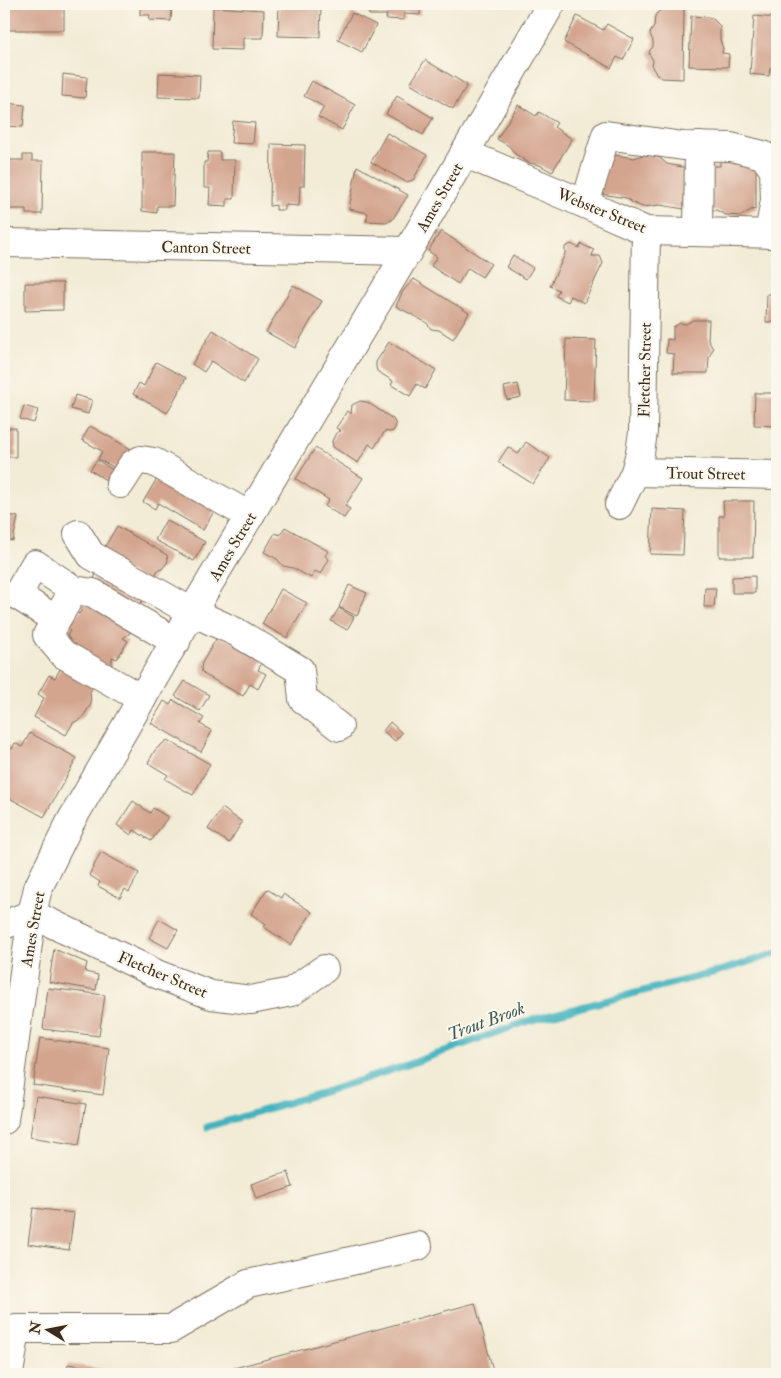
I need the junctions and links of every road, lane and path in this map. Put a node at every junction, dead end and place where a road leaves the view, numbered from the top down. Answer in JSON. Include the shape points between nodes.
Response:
{"nodes":[{"id":1,"x":551,"y":4,"type":"edge"},
{"id":2,"x":699,"y":146,"type":"junction"},
{"id":3,"x":464,"y":153,"type":"junction"},
{"id":4,"x":586,"y":204,"type":"junction"},
{"id":5,"x":646,"y":231,"type":"junction"},
{"id":6,"x":698,"y":232,"type":"junction"},
{"id":7,"x":773,"y":234,"type":"edge"},
{"id":8,"x":4,"y":243,"type":"edge"},
{"id":9,"x":408,"y":251,"type":"junction"},
{"id":10,"x":635,"y":472,"type":"junction"},
{"id":11,"x":777,"y":475,"type":"edge"},
{"id":12,"x":120,"y":484,"type":"dead end"},
{"id":13,"x":619,"y":505,"type":"dead end"},
{"id":14,"x":250,"y":516,"type":"junction"},
{"id":15,"x":78,"y":534,"type":"dead end"},
{"id":16,"x":74,"y":590,"type":"junction"},
{"id":17,"x":192,"y":612,"type":"junction"},
{"id":18,"x":56,"y":620,"type":"junction"},
{"id":19,"x":176,"y":642,"type":"junction"},
{"id":20,"x":142,"y":699,"type":"junction"},
{"id":21,"x":340,"y":727,"type":"dead end"},
{"id":22,"x":32,"y":914,"type":"junction"},
{"id":23,"x":4,"y":924,"type":"edge"},
{"id":24,"x":324,"y":969,"type":"dead end"},
{"id":25,"x":4,"y":1120,"type":"edge"},
{"id":26,"x":418,"y":1246,"type":"dead end"},
{"id":27,"x":10,"y":1329,"type":"edge"},
{"id":28,"x":9,"y":1374,"type":"edge"}],
"edges":[{"from":1,"to":3,"type":"street","name":"Ames Street"},
{"from":2,"to":4,"type":"street","via":[[606,135]]},
{"from":2,"to":6,"type":"street"},
{"from":2,"to":7,"type":"street","via":[[731,147],[763,155],[774,170]]},
{"from":3,"to":4,"type":"street","name":"Webster Street"},
{"from":3,"to":9,"type":"street","name":"Ames Street"},
{"from":4,"to":5,"type":"street","name":"Webster Street"},
{"from":5,"to":6,"type":"street","name":"Webster Street"},
{"from":5,"to":10,"type":"street","name":"Fletcher Street","via":[[643,432]]},
{"from":6,"to":7,"type":"street","name":"Webster Street"},
{"from":8,"to":9,"type":"street","name":"Canton Street"},
{"from":9,"to":14,"type":"street","name":"Ames Street"},
{"from":10,"to":11,"type":"street","name":"Trout Street"},
{"from":10,"to":13,"type":"street","name":"Fletcher Street"},
{"from":12,"to":14,"type":"street","via":[[133,464],[141,460],[154,462]]},
{"from":14,"to":17,"type":"street","name":"Ames Street"},
{"from":15,"to":17,"type":"street","via":[[91,554]]},
{"from":16,"to":18,"type":"street"},
{"from":16,"to":18,"type":"street","via":[[35,564],[17,594]]},
{"from":16,"to":19,"type":"street","via":[[93,593]]},
{"from":17,"to":19,"type":"street","name":"Ames Street"},
{"from":17,"to":21,"type":"street","via":[[236,632],[300,670],[303,699]]},
{"from":18,"to":20,"type":"street","via":[[47,634],[63,654]]},
{"from":19,"to":20,"type":"street","name":"Ames Street"},
{"from":20,"to":22,"type":"street","name":"Ames Street","via":[[71,821],[38,888]]},
{"from":22,"to":23,"type":"street"},
{"from":22,"to":24,"type":"street","name":"Fletcher Street","via":[[211,995],[251,1000],[291,992]]},
{"from":22,"to":25,"type":"street","name":"Ames Street"},
{"from":26,"to":27,"type":"street","via":[[248,1284],[170,1329]]},
{"from":27,"to":28,"type":"street"}]}
